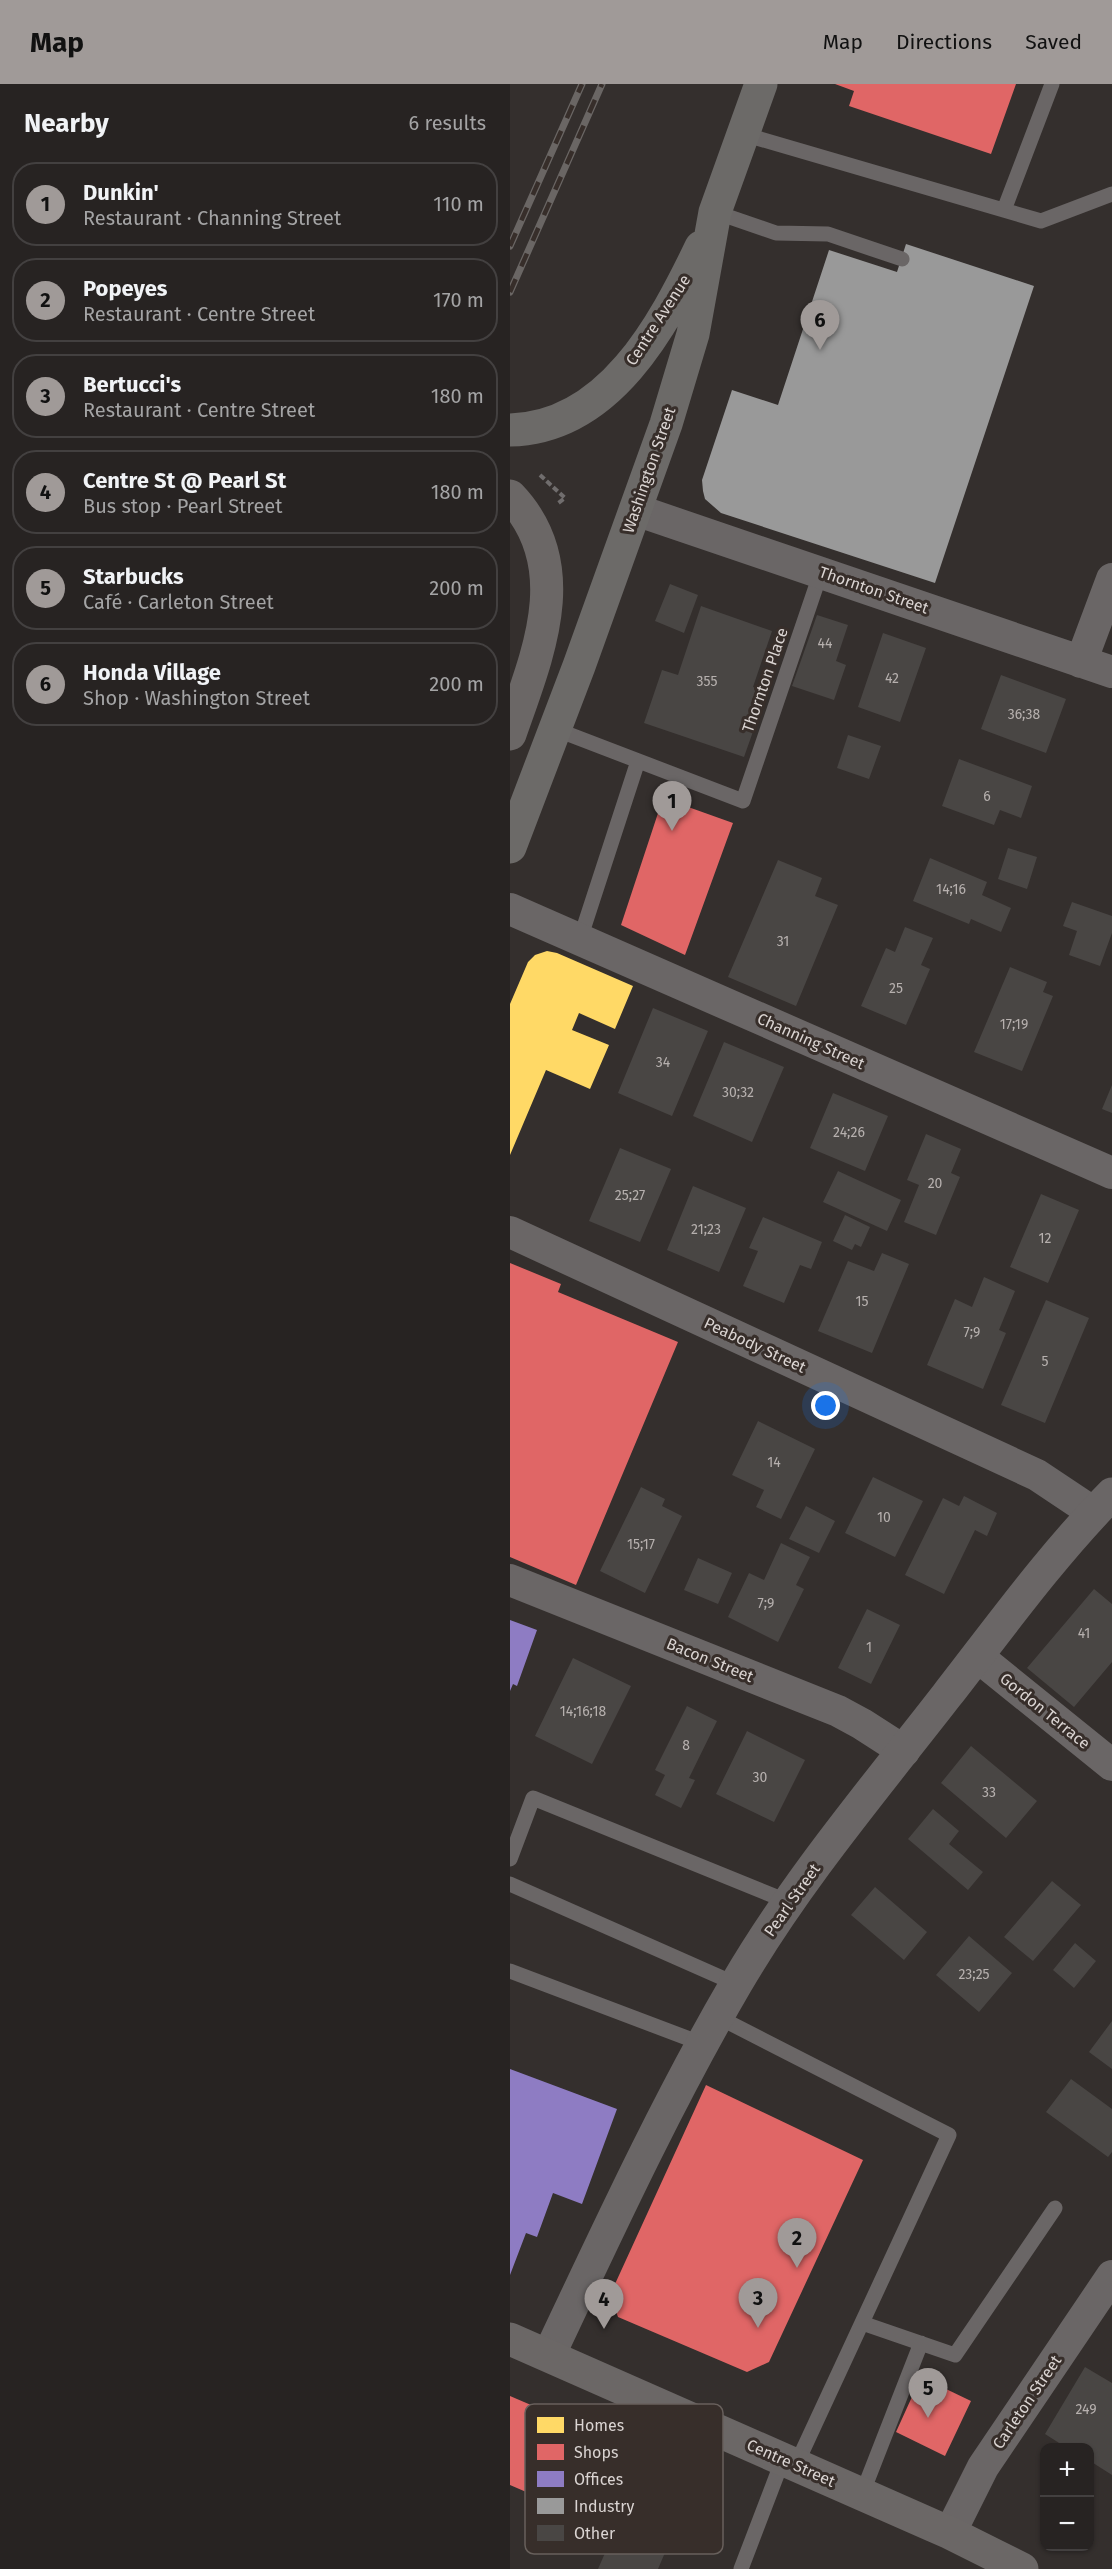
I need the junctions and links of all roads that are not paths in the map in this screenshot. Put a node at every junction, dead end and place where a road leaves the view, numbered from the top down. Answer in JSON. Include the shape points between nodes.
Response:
{"nodes":[{"id":1,"x":761,"y":84,"type":"edge"},
{"id":2,"x":1052,"y":84,"type":"edge"},
{"id":3,"x":743,"y":134,"type":"junction"},
{"id":4,"x":1112,"y":194,"type":"edge"},
{"id":5,"x":1004,"y":210,"type":"junction"},
{"id":6,"x":716,"y":212,"type":"junction"},
{"id":7,"x":902,"y":259,"type":"dead end"},
{"id":8,"x":510,"y":430,"type":"edge"},
{"id":9,"x":510,"y":496,"type":"edge"},
{"id":10,"x":636,"y":510,"type":"junction"},
{"id":11,"x":821,"y":572,"type":"junction"},
{"id":12,"x":1112,"y":579,"type":"edge"},
{"id":13,"x":1081,"y":662,"type":"junction"},
{"id":14,"x":1112,"y":672,"type":"edge"},
{"id":15,"x":555,"y":729,"type":"junction"},
{"id":16,"x":510,"y":734,"type":"edge"},
{"id":17,"x":638,"y":760,"type":"junction"},
{"id":18,"x":510,"y":847,"type":"edge"},
{"id":19,"x":510,"y":909,"type":"edge"},
{"id":20,"x":579,"y":939,"type":"junction"},
{"id":21,"x":1112,"y":1173,"type":"edge"},
{"id":22,"x":510,"y":1232,"type":"edge"},
{"id":23,"x":1103,"y":1504,"type":"edge"},
{"id":24,"x":510,"y":1580,"type":"edge"},
{"id":25,"x":977,"y":1656,"type":"junction"},
{"id":26,"x":903,"y":1751,"type":"junction"},
{"id":27,"x":1112,"y":1765,"type":"edge"},
{"id":28,"x":510,"y":1859,"type":"edge"},
{"id":29,"x":510,"y":1884,"type":"edge"},
{"id":30,"x":789,"y":1902,"type":"junction"},
{"id":31,"x":510,"y":1971,"type":"edge"},
{"id":32,"x":736,"y":1984,"type":"junction"},
{"id":33,"x":711,"y":2031,"type":"junction"},
{"id":34,"x":1055,"y":2208,"type":"dead end"},
{"id":35,"x":1112,"y":2276,"type":"edge"},
{"id":36,"x":862,"y":2323,"type":"junction"},
{"id":37,"x":510,"y":2338,"type":"edge"},
{"id":38,"x":921,"y":2343,"type":"junction"},
{"id":39,"x":549,"y":2355,"type":"junction"},
{"id":40,"x":659,"y":2404,"type":"edge"},
{"id":41,"x":723,"y":2432,"type":"edge"},
{"id":42,"x":790,"y":2462,"type":"junction"},
{"id":43,"x":862,"y":2494,"type":"junction"},
{"id":44,"x":962,"y":2539,"type":"junction"},
{"id":45,"x":743,"y":2568,"type":"edge"},
{"id":46,"x":1022,"y":2569,"type":"edge"}],
"edges":[{"from":1,"to":3,"type":"main road","name":"Washington Street"},
{"from":2,"to":5,"type":"lane"},
{"from":3,"to":5,"type":"lane"},
{"from":3,"to":6,"type":"main road","name":"Washington Street"},
{"from":4,"to":5,"type":"lane","via":[[1041,221]]},
{"from":6,"to":7,"type":"lane","via":[[776,233],[828,234]]},
{"from":6,"to":8,"type":"main road","name":"Centre Avenue","via":[[663,316],[627,369],[594,402],[556,422]]},
{"from":6,"to":10,"type":"main road","name":"Washington Street","via":[[693,334]]},
{"from":9,"to":16,"type":"main road","via":[[536,534],[547,586],[538,651]]},
{"from":10,"to":11,"type":"street","name":"Thornton Street"},
{"from":10,"to":15,"type":"main road","name":"Washington Street"},
{"from":11,"to":13,"type":"street","name":"Thornton Street"},
{"from":11,"to":17,"type":"lane","name":"Thornton Place","via":[[743,801]]},
{"from":12,"to":13,"type":"street"},
{"from":13,"to":14,"type":"street","name":"Thornton Street"},
{"from":15,"to":17,"type":"lane"},
{"from":15,"to":18,"type":"main road","name":"Washington Street"},
{"from":17,"to":20,"type":"lane"},
{"from":19,"to":20,"type":"street","name":"Channing Street"},
{"from":20,"to":21,"type":"street","name":"Channing Street"},
{"from":22,"to":23,"type":"street","name":"Peabody Street","via":[[1037,1475],[1074,1498]]},
{"from":23,"to":25,"type":"street","name":"Pearl Street","via":[[1059,1552]]},
{"from":24,"to":26,"type":"street","name":"Bacon Street","via":[[838,1711]]},
{"from":25,"to":26,"type":"street","name":"Pearl Street"},
{"from":25,"to":27,"type":"street","name":"Gordon Terrace"},
{"from":26,"to":30,"type":"street","name":"Pearl Street"},
{"from":28,"to":30,"type":"lane","via":[[533,1798]]},
{"from":29,"to":32,"type":"lane"},
{"from":30,"to":32,"type":"street","name":"Pearl Street"},
{"from":31,"to":33,"type":"lane"},
{"from":32,"to":33,"type":"street","name":"Pearl Street"},
{"from":33,"to":36,"type":"lane","via":[[949,2135]]},
{"from":33,"to":39,"type":"street","name":"Pearl Street","via":[[653,2136]]},
{"from":34,"to":38,"type":"lane","via":[[955,2355]]},
{"from":35,"to":44,"type":"street","name":"Carleton Street","via":[[983,2467]]},
{"from":36,"to":38,"type":"lane"},
{"from":36,"to":42,"type":"lane"},
{"from":37,"to":39,"type":"main road","name":"Centre Street"},
{"from":38,"to":43,"type":"lane"},
{"from":39,"to":40,"type":"main road","name":"Centre Street"},
{"from":41,"to":42,"type":"main road","name":"Centre Street"},
{"from":42,"to":43,"type":"main road","name":"Centre Street"},
{"from":42,"to":45,"type":"lane"},
{"from":43,"to":44,"type":"main road","name":"Centre Street"},
{"from":44,"to":46,"type":"main road","name":"Centre Street"}]}
